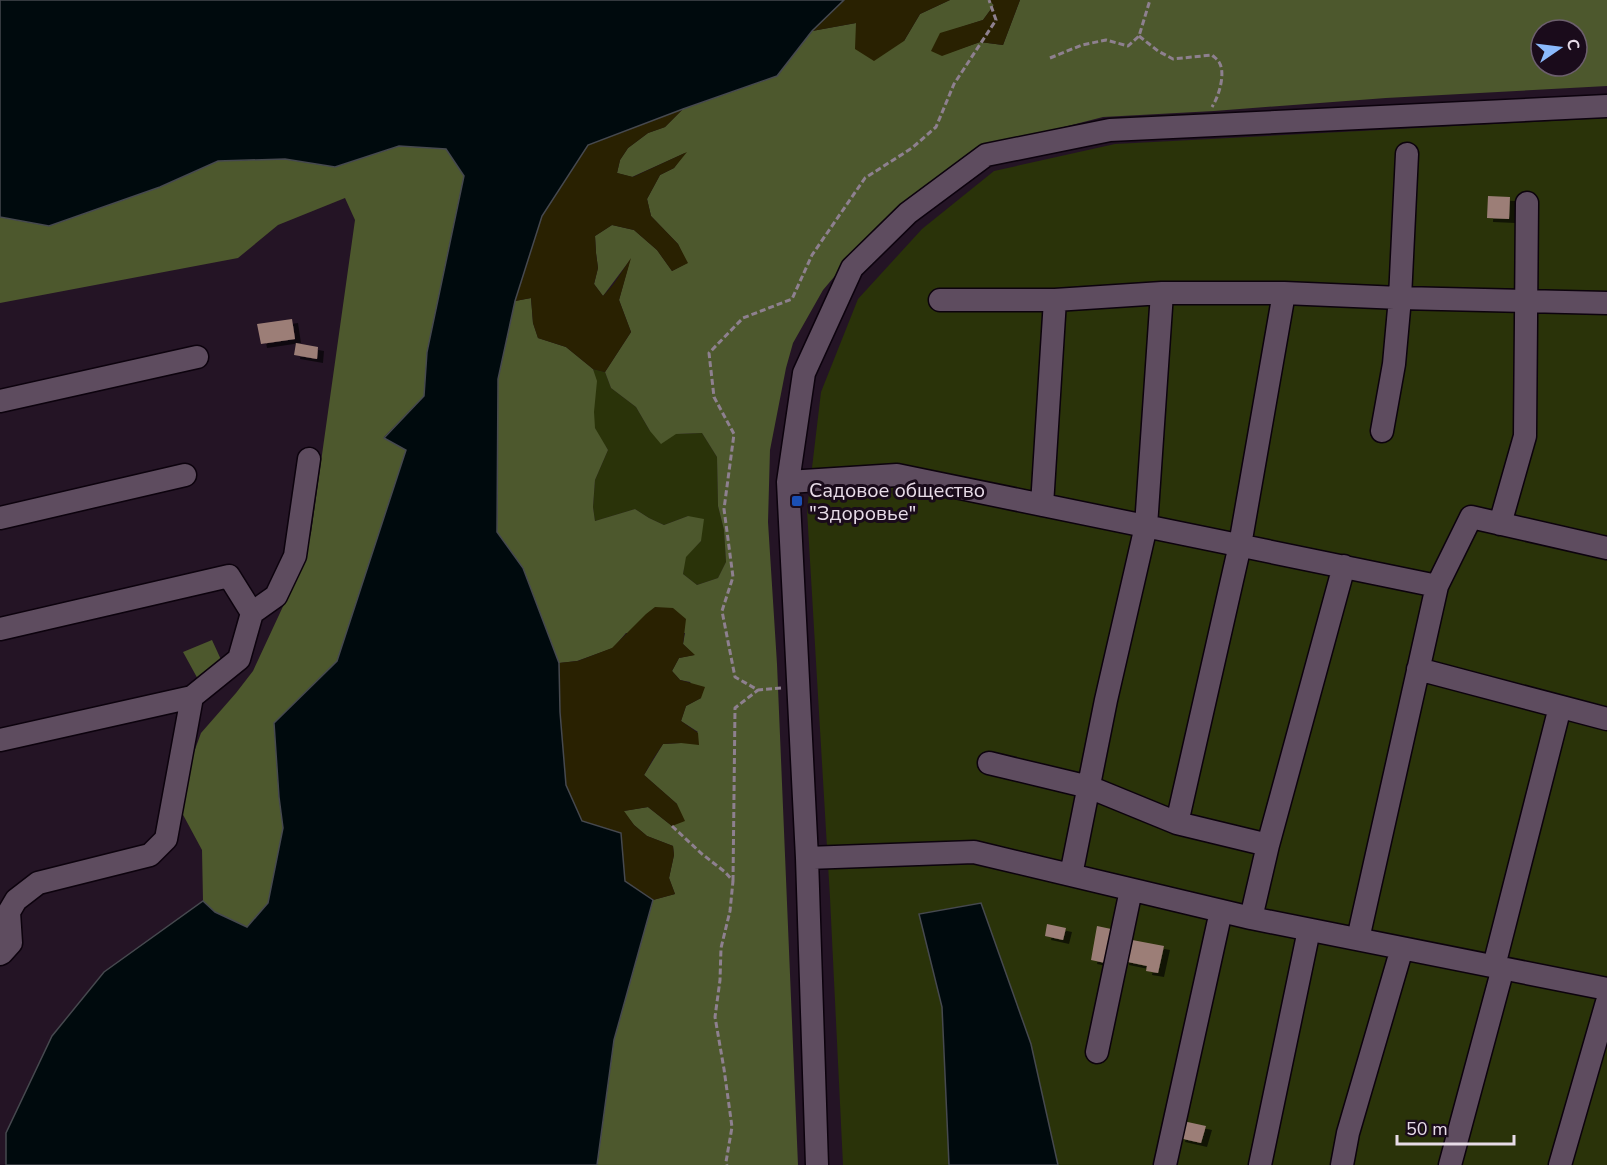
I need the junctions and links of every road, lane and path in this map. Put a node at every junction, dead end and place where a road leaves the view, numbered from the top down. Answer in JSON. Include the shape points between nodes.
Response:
{"nodes":[{"id":1,"x":1150,"y":0,"type":"edge"},
{"id":2,"x":1139,"y":36,"type":"junction"},
{"id":3,"x":1050,"y":58,"type":"dead end"},
{"id":4,"x":1607,"y":106,"type":"edge"},
{"id":5,"x":1195,"y":126,"type":"junction"},
{"id":6,"x":1407,"y":154,"type":"dead end"},
{"id":7,"x":1527,"y":203,"type":"dead end"},
{"id":8,"x":1162,"y":292,"type":"junction"},
{"id":9,"x":1284,"y":293,"type":"junction"},
{"id":10,"x":1400,"y":298,"type":"junction"},
{"id":11,"x":940,"y":300,"type":"dead end"},
{"id":12,"x":1054,"y":300,"type":"junction"},
{"id":13,"x":1525,"y":301,"type":"junction"},
{"id":14,"x":1607,"y":303,"type":"edge"},
{"id":15,"x":197,"y":357,"type":"dead end"},
{"id":16,"x":0,"y":401,"type":"edge"},
{"id":17,"x":1382,"y":431,"type":"dead end"},
{"id":18,"x":309,"y":459,"type":"dead end"},
{"id":19,"x":185,"y":475,"type":"dead end"},
{"id":20,"x":788,"y":482,"type":"junction"},
{"id":21,"x":1042,"y":505,"type":"junction"},
{"id":22,"x":0,"y":518,"type":"edge"},
{"id":23,"x":1500,"y":524,"type":"junction"},
{"id":24,"x":1146,"y":526,"type":"junction"},
{"id":25,"x":1240,"y":545,"type":"junction"},
{"id":26,"x":1607,"y":548,"type":"edge"},
{"id":27,"x":1344,"y":566,"type":"junction"},
{"id":28,"x":1437,"y":586,"type":"junction"},
{"id":29,"x":252,"y":613,"type":"junction"},
{"id":30,"x":0,"y":629,"type":"edge"},
{"id":31,"x":1418,"y":669,"type":"junction"},
{"id":32,"x":758,"y":690,"type":"dead end"},
{"id":33,"x":192,"y":697,"type":"junction"},
{"id":34,"x":1560,"y":707,"type":"junction"},
{"id":35,"x":1607,"y":720,"type":"edge"},
{"id":36,"x":0,"y":740,"type":"edge"},
{"id":37,"x":989,"y":763,"type":"dead end"},
{"id":38,"x":1089,"y":787,"type":"junction"},
{"id":39,"x":1177,"y":823,"type":"junction"},
{"id":40,"x":672,"y":826,"type":"dead end"},
{"id":41,"x":1268,"y":845,"type":"junction"},
{"id":42,"x":807,"y":858,"type":"junction"},
{"id":43,"x":1071,"y":875,"type":"junction"},
{"id":44,"x":733,"y":881,"type":"junction"},
{"id":45,"x":1131,"y":890,"type":"junction"},
{"id":46,"x":1221,"y":911,"type":"junction"},
{"id":47,"x":1251,"y":918,"type":"junction"},
{"id":48,"x":1309,"y":930,"type":"junction"},
{"id":49,"x":1358,"y":939,"type":"junction"},
{"id":50,"x":1402,"y":948,"type":"junction"},
{"id":51,"x":0,"y":954,"type":"edge"},
{"id":52,"x":1498,"y":967,"type":"junction"},
{"id":53,"x":1607,"y":988,"type":"edge"},
{"id":54,"x":1607,"y":1002,"type":"edge"},
{"id":55,"x":1097,"y":1052,"type":"dead end"},
{"id":56,"x":727,"y":1165,"type":"edge"},
{"id":57,"x":817,"y":1165,"type":"edge"},
{"id":58,"x":1165,"y":1165,"type":"edge"},
{"id":59,"x":1260,"y":1165,"type":"edge"},
{"id":60,"x":1342,"y":1165,"type":"edge"},
{"id":61,"x":1450,"y":1165,"type":"edge"},
{"id":62,"x":1560,"y":1165,"type":"edge"}],
"edges":[{"from":1,"to":2,"type":"path"},
{"from":2,"to":3,"type":"path","via":[[1128,46],[1106,40]]},
{"from":2,"to":5,"type":"path","via":[[1173,59],[1212,54],[1221,64],[1222,76],[1214,104]]},
{"from":4,"to":5,"type":"street"},
{"from":5,"to":20,"type":"street","via":[[1110,130],[986,155],[908,213],[852,268],[804,373]]},
{"from":6,"to":10,"type":"street"},
{"from":7,"to":13,"type":"street"},
{"from":8,"to":9,"type":"street"},
{"from":8,"to":12,"type":"street"},
{"from":8,"to":24,"type":"street"},
{"from":9,"to":10,"type":"street"},
{"from":9,"to":25,"type":"street"},
{"from":10,"to":13,"type":"street"},
{"from":10,"to":17,"type":"street"},
{"from":11,"to":12,"type":"street"},
{"from":12,"to":21,"type":"street"},
{"from":13,"to":14,"type":"street"},
{"from":13,"to":23,"type":"street","via":[[1525,436]]},
{"from":15,"to":16,"type":"street"},
{"from":18,"to":29,"type":"street","via":[[296,556],[276,596]]},
{"from":19,"to":22,"type":"street"},
{"from":20,"to":21,"type":"street","via":[[897,475]]},
{"from":20,"to":42,"type":"street"},
{"from":21,"to":24,"type":"street"},
{"from":23,"to":26,"type":"street"},
{"from":23,"to":28,"type":"street","via":[[1471,517]]},
{"from":24,"to":25,"type":"street"},
{"from":24,"to":38,"type":"street"},
{"from":25,"to":27,"type":"street"},
{"from":25,"to":39,"type":"street"},
{"from":27,"to":28,"type":"street"},
{"from":27,"to":41,"type":"street"},
{"from":28,"to":31,"type":"street"},
{"from":29,"to":30,"type":"street","via":[[229,576]]},
{"from":29,"to":33,"type":"street","via":[[239,659]]},
{"from":31,"to":34,"type":"street"},
{"from":31,"to":49,"type":"street"},
{"from":32,"to":44,"type":"path","via":[[735,708]]},
{"from":33,"to":36,"type":"street"},
{"from":33,"to":51,"type":"street","via":[[166,839],[150,855],[38,883],[16,900],[9,912],[11,943]]},
{"from":34,"to":35,"type":"street"},
{"from":34,"to":52,"type":"street"},
{"from":37,"to":38,"type":"street"},
{"from":38,"to":39,"type":"street"},
{"from":38,"to":43,"type":"street"},
{"from":39,"to":41,"type":"street"},
{"from":40,"to":44,"type":"path"},
{"from":41,"to":47,"type":"street"},
{"from":42,"to":43,"type":"street","via":[[974,852]]},
{"from":42,"to":57,"type":"street"},
{"from":43,"to":45,"type":"street"},
{"from":44,"to":56,"type":"path","via":[[721,948],[715,1017],[732,1128]]},
{"from":45,"to":46,"type":"street"},
{"from":45,"to":55,"type":"street"},
{"from":46,"to":47,"type":"street"},
{"from":46,"to":58,"type":"street"},
{"from":47,"to":48,"type":"street"},
{"from":48,"to":49,"type":"street"},
{"from":48,"to":59,"type":"street"},
{"from":49,"to":50,"type":"street"},
{"from":50,"to":52,"type":"street"},
{"from":50,"to":60,"type":"street"},
{"from":52,"to":53,"type":"street"},
{"from":52,"to":61,"type":"street"},
{"from":54,"to":62,"type":"street"}]}
